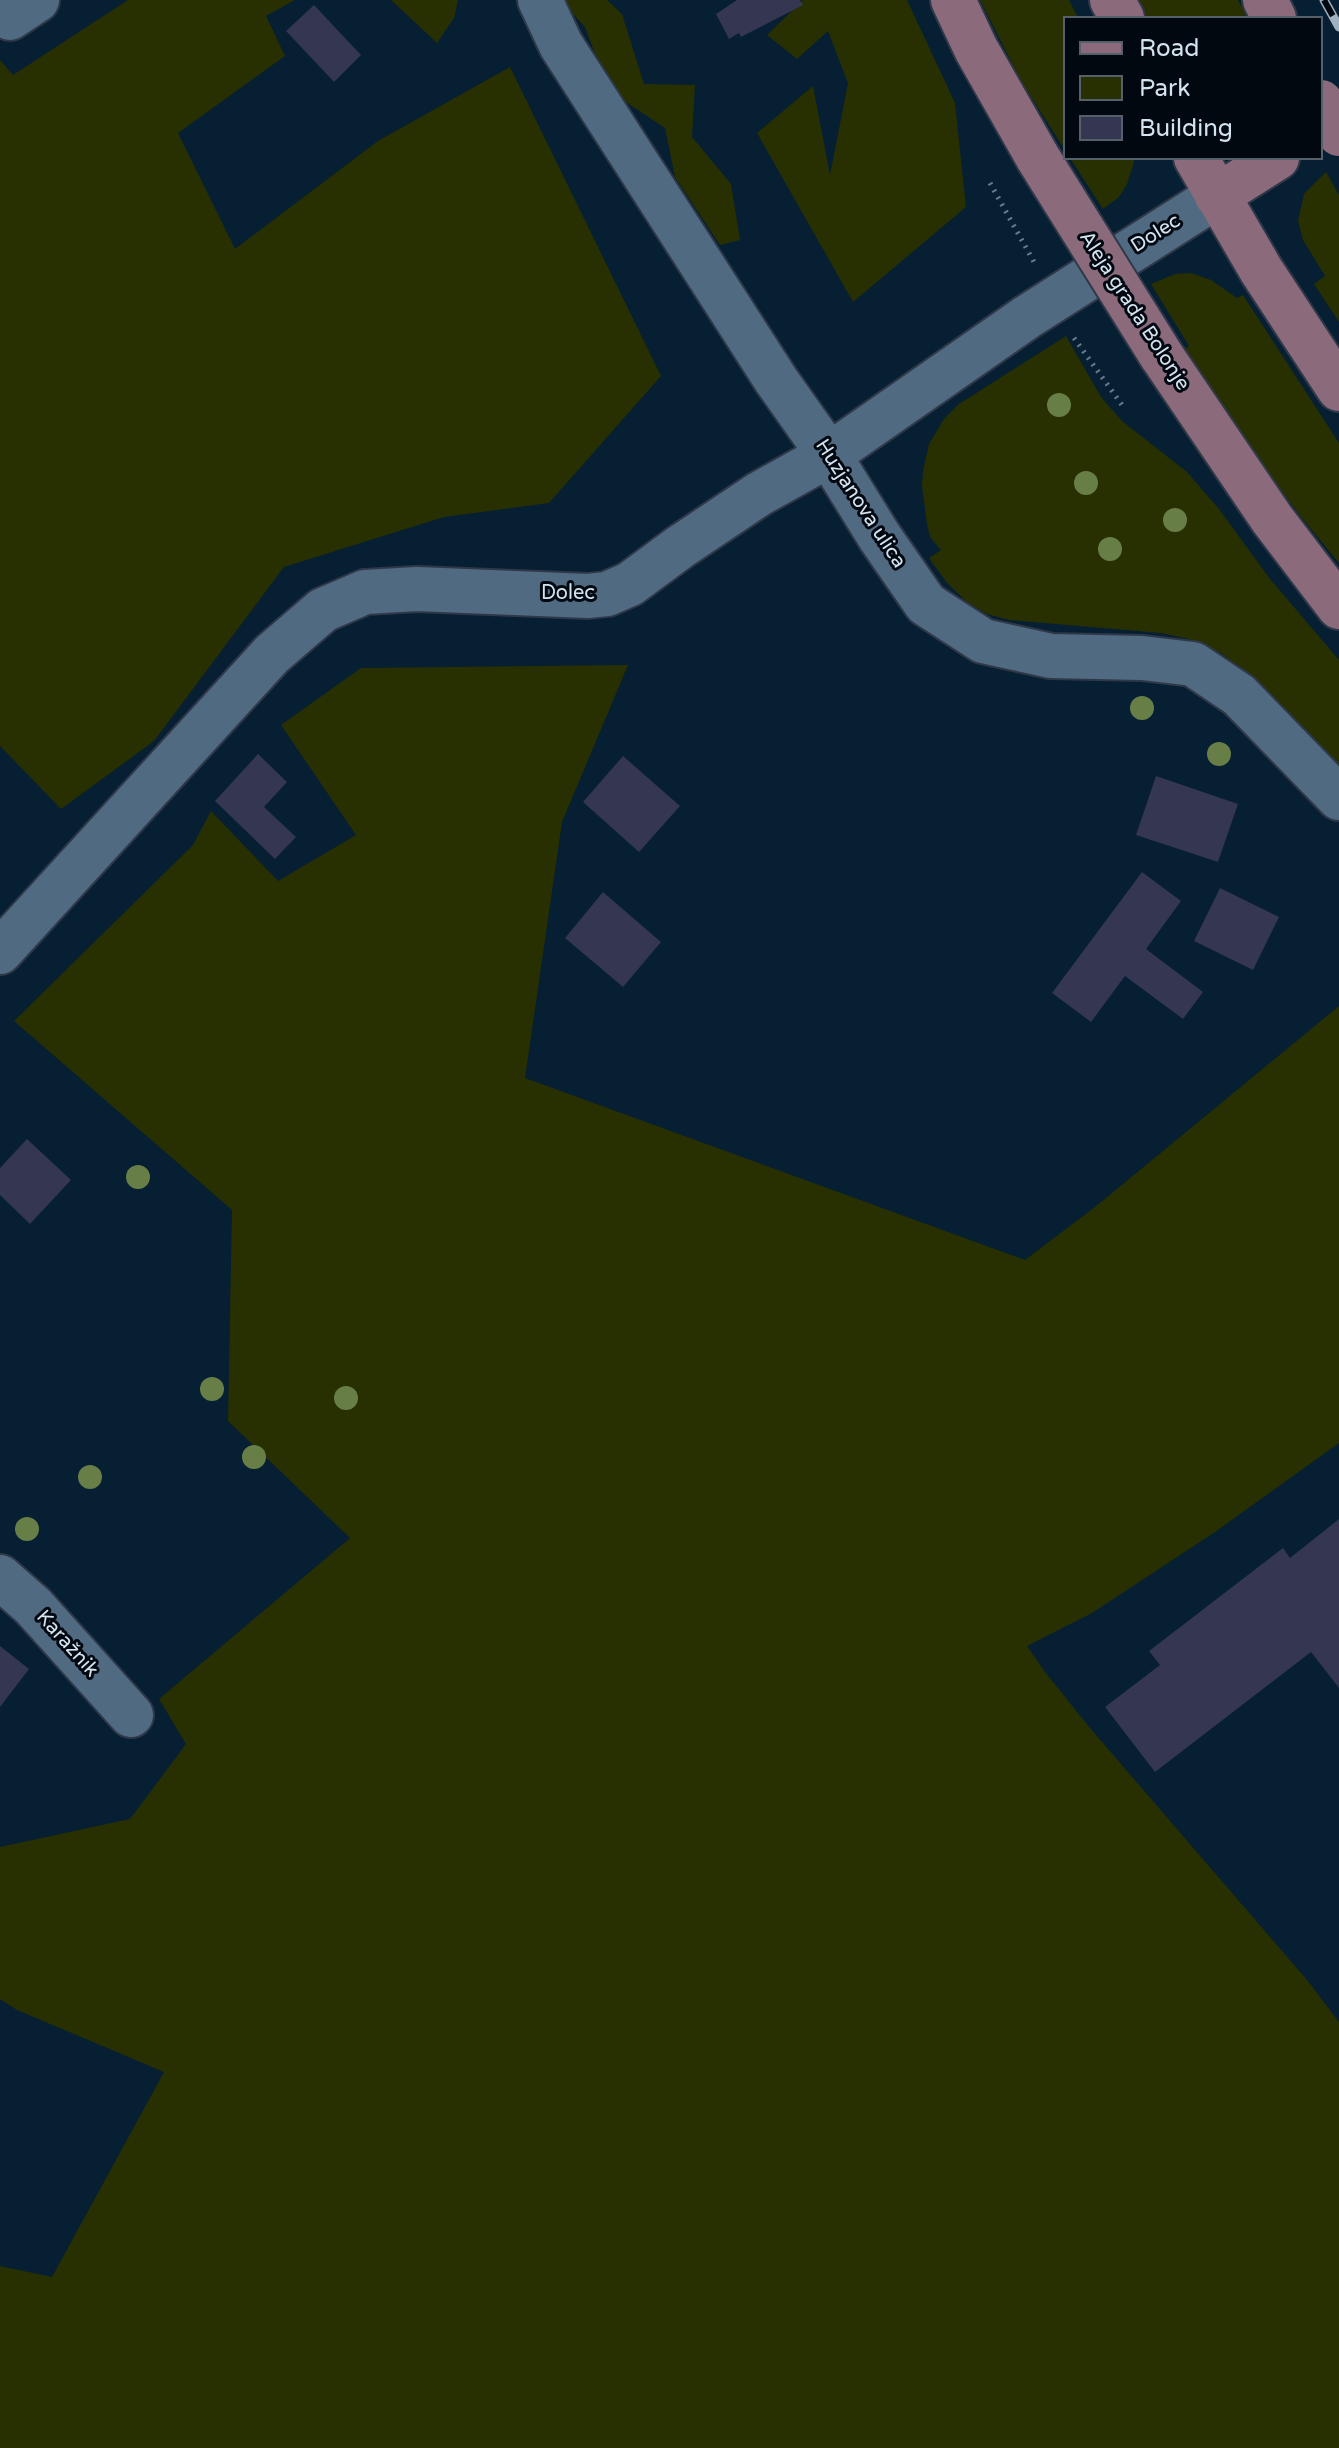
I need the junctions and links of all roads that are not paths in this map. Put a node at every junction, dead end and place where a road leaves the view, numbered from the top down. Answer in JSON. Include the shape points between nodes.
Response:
{"nodes":[{"id":1,"x":540,"y":0,"type":"edge"},
{"id":2,"x":953,"y":0,"type":"edge"},
{"id":3,"x":1323,"y":106,"type":"edge"},
{"id":4,"x":1339,"y":134,"type":"edge"},
{"id":5,"x":1197,"y":160,"type":"edge"},
{"id":6,"x":1274,"y":160,"type":"edge"},
{"id":7,"x":1217,"y":196,"type":"junction"},
{"id":8,"x":1339,"y":389,"type":"edge"},
{"id":9,"x":829,"y":455,"type":"junction"},
{"id":10,"x":1339,"y":607,"type":"edge"},
{"id":11,"x":1339,"y":798,"type":"edge"},
{"id":12,"x":0,"y":952,"type":"edge"},
{"id":13,"x":0,"y":1577,"type":"edge"},
{"id":14,"x":131,"y":1715,"type":"dead end"}],
"edges":[{"from":1,"to":9,"type":"street","name":"Huzjanova ulica","via":[[561,45]]},
{"from":2,"to":10,"type":"main road","name":"Aleja grada Bolonje","bridge":true,"via":[[1038,158],[1161,355]]},
{"from":3,"to":4,"type":"main road","bridge":true},
{"from":5,"to":7,"type":"main road"},
{"from":6,"to":7,"type":"main road"},
{"from":7,"to":8,"type":"main road"},
{"from":7,"to":9,"type":"street","name":"Dolec","via":[[1027,317]]},
{"from":9,"to":11,"type":"street","name":"Huzjanova ulica","via":[[926,604],[983,641],[1051,656],[1193,664],[1239,695]]},
{"from":9,"to":12,"type":"street","name":"Dolec","via":[[759,494],[630,584],[607,594],[417,589],[365,592],[323,610],[272,654]]},
{"from":13,"to":14,"type":"street","name":"Karažnik"}]}
